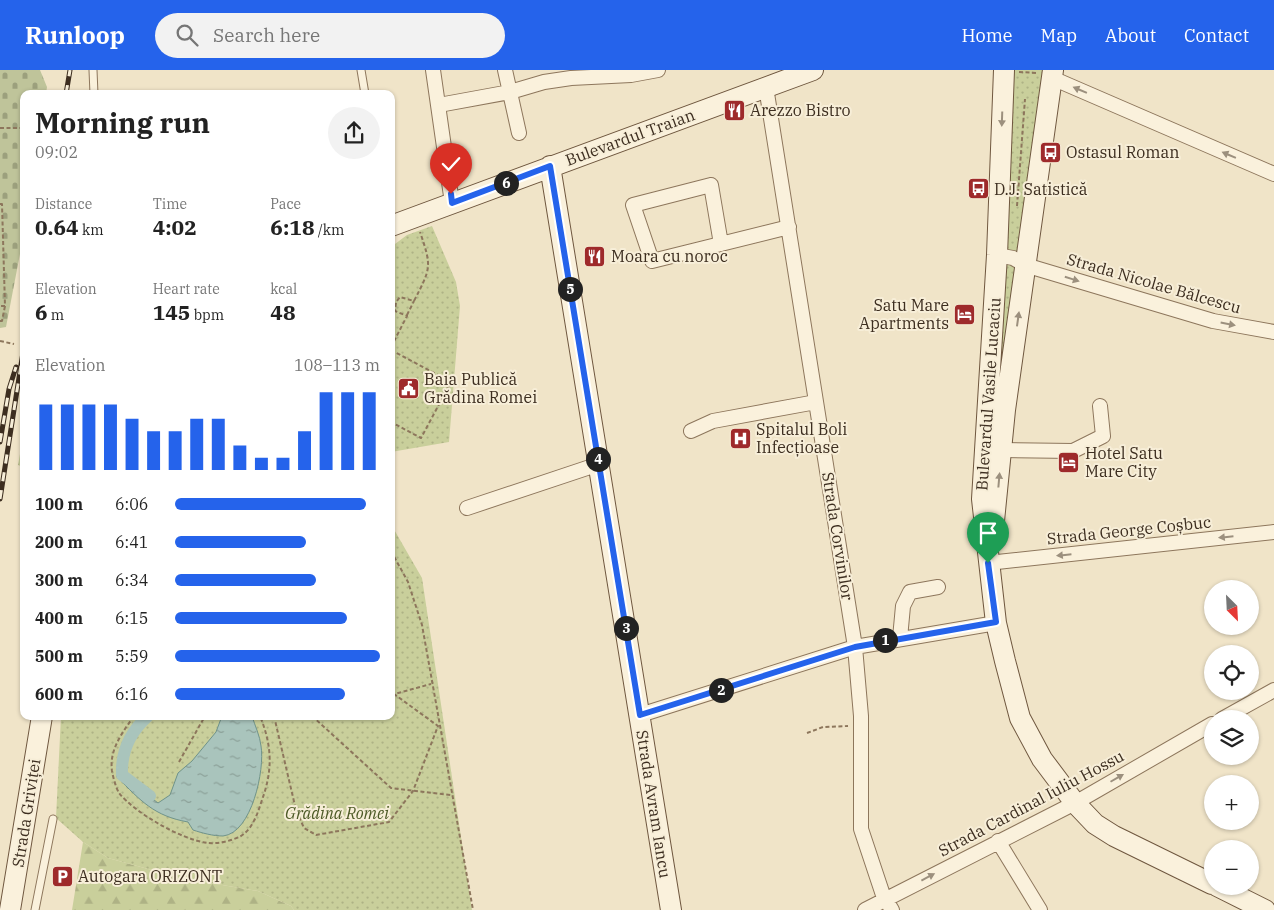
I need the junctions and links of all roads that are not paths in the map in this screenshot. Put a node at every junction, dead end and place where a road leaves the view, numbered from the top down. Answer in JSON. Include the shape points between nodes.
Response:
{"nodes":[{"id":1,"x":93,"y":70,"type":"edge"},
{"id":2,"x":361,"y":70,"type":"edge"},
{"id":3,"x":433,"y":70,"type":"edge"},
{"id":4,"x":505,"y":70,"type":"edge"},
{"id":5,"x":658,"y":70,"type":"edge"},
{"id":6,"x":813,"y":70,"type":"edge"},
{"id":7,"x":1011,"y":71,"type":"edge"},
{"id":8,"x":630,"y":73,"type":"edge"},
{"id":9,"x":570,"y":74,"type":"edge"},
{"id":10,"x":1047,"y":74,"type":"edge"},
{"id":11,"x":765,"y":78,"type":"edge"},
{"id":12,"x":94,"y":90,"type":"edge"},
{"id":13,"x":364,"y":90,"type":"edge"},
{"id":14,"x":510,"y":92,"type":"junction"},
{"id":15,"x":439,"y":105,"type":"junction"},
{"id":16,"x":519,"y":133,"type":"dead end"},
{"id":17,"x":550,"y":166,"type":"junction"},
{"id":18,"x":1274,"y":174,"type":"edge"},
{"id":19,"x":452,"y":203,"type":"junction"},
{"id":20,"x":395,"y":224,"type":"edge"},
{"id":21,"x":788,"y":227,"type":"junction"},
{"id":22,"x":721,"y":244,"type":"junction"},
{"id":23,"x":997,"y":255,"type":"junction"},
{"id":24,"x":1025,"y":265,"type":"junction"},
{"id":25,"x":1274,"y":332,"type":"edge"},
{"id":26,"x":816,"y":402,"type":"junction"},
{"id":27,"x":1100,"y":406,"type":"dead end"},
{"id":28,"x":692,"y":431,"type":"dead end"},
{"id":29,"x":1001,"y":450,"type":"junction"},
{"id":30,"x":599,"y":464,"type":"junction"},
{"id":31,"x":467,"y":508,"type":"dead end"},
{"id":32,"x":1274,"y":532,"type":"edge"},
{"id":33,"x":988,"y":563,"type":"junction"},
{"id":34,"x":938,"y":587,"type":"dead end"},
{"id":35,"x":996,"y":622,"type":"junction"},
{"id":36,"x":900,"y":638,"type":"junction"},
{"id":37,"x":855,"y":647,"type":"junction"},
{"id":38,"x":1274,"y":690,"type":"edge"},
{"id":39,"x":1238,"y":710,"type":"edge"},
{"id":40,"x":640,"y":715,"type":"junction"},
{"id":41,"x":41,"y":720,"type":"edge"},
{"id":42,"x":1204,"y":729,"type":"edge"},
{"id":43,"x":1075,"y":803,"type":"junction"},
{"id":44,"x":53,"y":818,"type":"dead end"},
{"id":45,"x":998,"y":841,"type":"junction"},
{"id":46,"x":1204,"y":880,"type":"edge"},
{"id":47,"x":1235,"y":895,"type":"edge"},
{"id":48,"x":888,"y":905,"type":"edge"},
{"id":49,"x":10,"y":910,"type":"edge"},
{"id":50,"x":36,"y":910,"type":"edge"},
{"id":51,"x":671,"y":910,"type":"edge"},
{"id":52,"x":865,"y":910,"type":"edge"},
{"id":53,"x":1040,"y":910,"type":"edge"},
{"id":54,"x":1265,"y":910,"type":"edge"}],
"edges":[{"from":1,"to":12,"type":"lane"},
{"from":2,"to":13,"type":"lane"},
{"from":3,"to":15,"type":"street"},
{"from":4,"to":14,"type":"street"},
{"from":5,"to":8,"type":"street"},
{"from":6,"to":11,"type":"main road","name":"Bulevardul Traian"},
{"from":7,"to":23,"type":"main road","name":"Bulevardul Vasile Lucaciu","one_way":true},
{"from":8,"to":9,"type":"street"},
{"from":9,"to":14,"type":"street"},
{"from":18,"to":10,"type":"street","one_way":true},
{"from":10,"to":24,"type":"main road","name":"Bulevardul Vasile Lucaciu"},
{"from":11,"to":17,"type":"main road","name":"Bulevardul Traian"},
{"from":11,"to":21,"type":"street","name":"Strada Corvinilor"},
{"from":14,"to":15,"type":"street"},
{"from":14,"to":16,"type":"street"},
{"from":15,"to":19,"type":"street"},
{"from":17,"to":19,"type":"main road","name":"Bulevardul Traian"},
{"from":17,"to":30,"type":"main road","name":"Strada Avram Iancu"},
{"from":19,"to":20,"type":"main road","name":"Bulevardul Traian"},
{"from":21,"to":22,"type":"street"},
{"from":21,"to":26,"type":"street","name":"Strada Corvinilor"},
{"from":22,"to":22,"type":"street","via":[[652,261],[633,205],[711,185]]},
{"from":23,"to":24,"type":"street","via":[[1013,258]]},
{"from":23,"to":33,"type":"main road","name":"Bulevardul Vasile Lucaciu","via":[[982,499]]},
{"from":24,"to":25,"type":"street","name":"Strada Nicolae Bălcescu","one_way":true,"via":[[1213,321]]},
{"from":29,"to":24,"type":"main road","name":"Bulevardul Vasile Lucaciu","one_way":true},
{"from":26,"to":28,"type":"street","via":[[713,421]]},
{"from":26,"to":37,"type":"street","name":"Strada Corvinilor"},
{"from":27,"to":29,"type":"street","via":[[1103,436],[1073,451]]},
{"from":33,"to":29,"type":"main road","name":"Bulevardul Vasile Lucaciu","one_way":true},
{"from":30,"to":31,"type":"street"},
{"from":30,"to":40,"type":"main road","name":"Strada Avram Iancu"},
{"from":32,"to":33,"type":"street","name":"Strada George Coșbuc","one_way":true},
{"from":33,"to":35,"type":"main road","name":"Bulevardul Vasile Lucaciu"},
{"from":34,"to":36,"type":"street","via":[[910,592],[903,606]]},
{"from":35,"to":36,"type":"street"},
{"from":35,"to":43,"type":"main road","name":"Bulevardul Vasile Lucaciu","via":[[1020,718],[1042,759]]},
{"from":36,"to":37,"type":"street"},
{"from":37,"to":40,"type":"street"},
{"from":37,"to":48,"type":"street","name":"Strada Corvinilor","via":[[861,828]]},
{"from":38,"to":39,"type":"street"},
{"from":40,"to":51,"type":"main road","name":"Strada Avram Iancu"},
{"from":41,"to":49,"type":"main road","name":"Strada Griviței"},
{"from":43,"to":42,"type":"street","name":"Strada Cardinal Iuliu Hossu","one_way":true},
{"from":43,"to":45,"type":"street","name":"Strada Cardinal Iuliu Hossu"},
{"from":43,"to":46,"type":"main road","name":"Bulevardul Vasile Lucaciu","via":[[1095,824],[1114,836]]},
{"from":44,"to":50,"type":"lane"},
{"from":48,"to":45,"type":"street","name":"Strada Cardinal Iuliu Hossu","one_way":true},
{"from":45,"to":53,"type":"street"},
{"from":47,"to":54,"type":"main road"},
{"from":48,"to":52,"type":"street","name":"Strada Cardinal Iuliu Hossu"}]}
